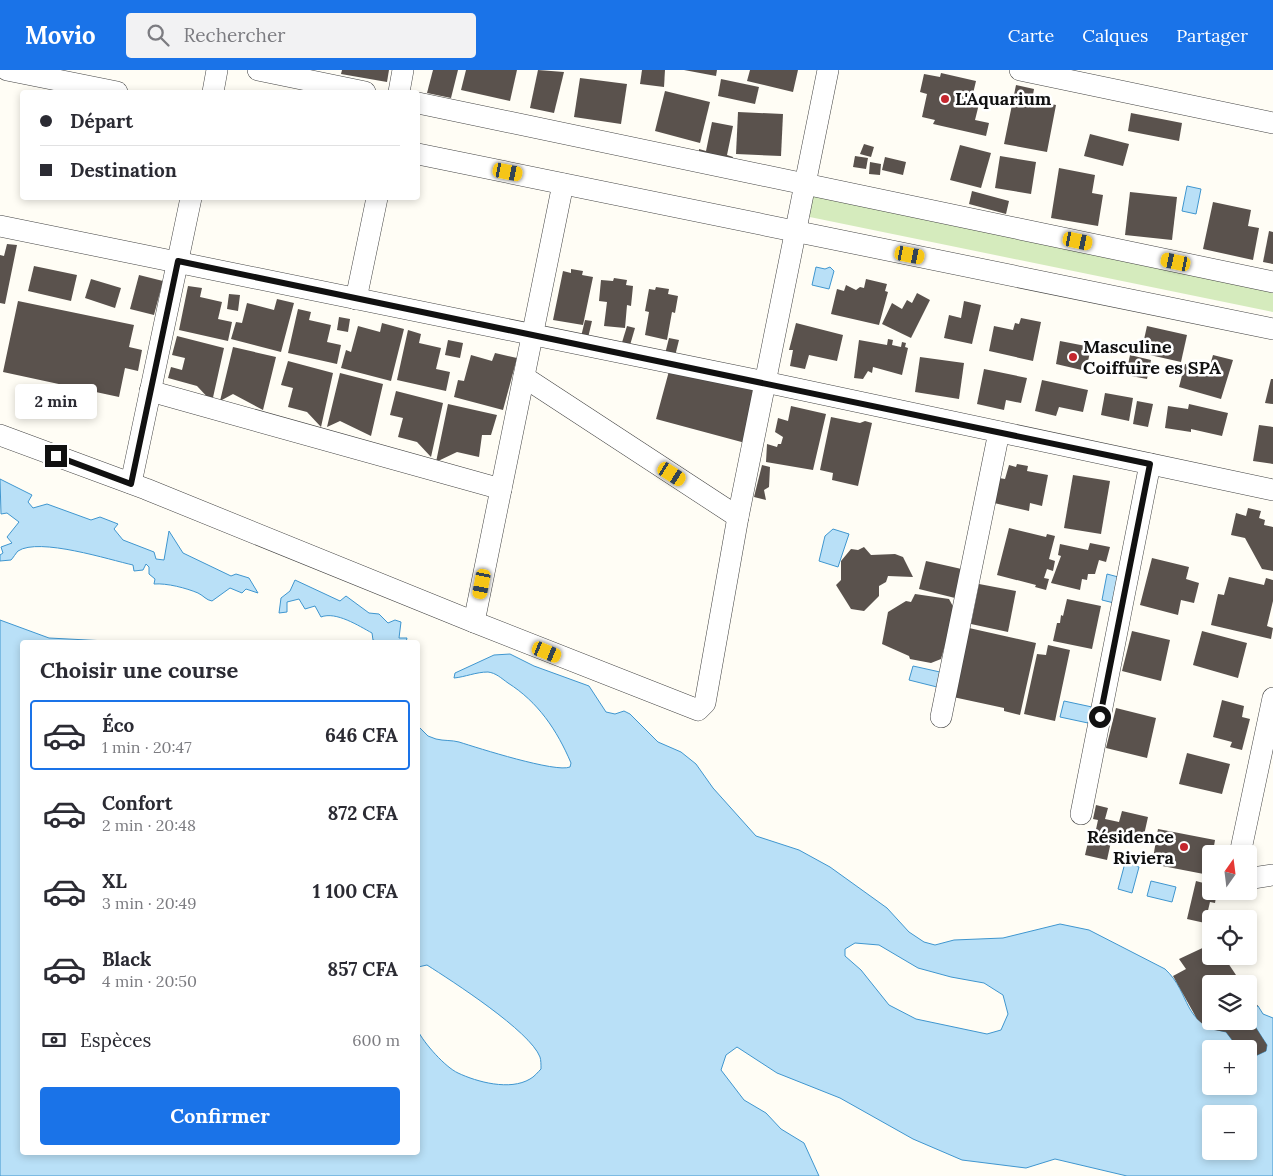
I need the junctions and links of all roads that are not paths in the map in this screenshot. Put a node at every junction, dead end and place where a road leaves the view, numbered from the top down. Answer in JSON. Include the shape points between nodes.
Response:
{"nodes":[{"id":1,"x":7,"y":70,"type":"edge"},
{"id":2,"x":218,"y":70,"type":"edge"},
{"id":3,"x":258,"y":70,"type":"edge"},
{"id":4,"x":403,"y":70,"type":"edge"},
{"id":5,"x":828,"y":70,"type":"edge"},
{"id":6,"x":1020,"y":70,"type":"edge"},
{"id":7,"x":107,"y":90,"type":"edge"},
{"id":8,"x":213,"y":90,"type":"edge"},
{"id":9,"x":355,"y":90,"type":"edge"},
{"id":10,"x":399,"y":90,"type":"edge"},
{"id":11,"x":420,"y":103,"type":"edge"},
{"id":12,"x":1273,"y":123,"type":"edge"},
{"id":13,"x":420,"y":154,"type":"edge"},
{"id":14,"x":563,"y":184,"type":"junction"},
{"id":15,"x":805,"y":184,"type":"junction"},
{"id":16,"x":191,"y":200,"type":"edge"},
{"id":17,"x":377,"y":200,"type":"edge"},
{"id":18,"x":0,"y":226,"type":"edge"},
{"id":19,"x":796,"y":231,"type":"junction"},
{"id":20,"x":178,"y":261,"type":"junction"},
{"id":21,"x":1273,"y":282,"type":"edge"},
{"id":22,"x":356,"y":299,"type":"junction"},
{"id":23,"x":1273,"y":329,"type":"edge"},
{"id":24,"x":532,"y":336,"type":"junction"},
{"id":25,"x":524,"y":377,"type":"junction"},
{"id":26,"x":765,"y":382,"type":"junction"},
{"id":27,"x":150,"y":391,"type":"junction"},
{"id":28,"x":999,"y":432,"type":"junction"},
{"id":29,"x":0,"y":435,"type":"edge"},
{"id":30,"x":1150,"y":464,"type":"junction"},
{"id":31,"x":131,"y":484,"type":"junction"},
{"id":32,"x":501,"y":489,"type":"junction"},
{"id":33,"x":1273,"y":490,"type":"edge"},
{"id":34,"x":738,"y":517,"type":"junction"},
{"id":35,"x":474,"y":622,"type":"junction"},
{"id":36,"x":1273,"y":698,"type":"edge"},
{"id":37,"x":942,"y":717,"type":"dead end"},
{"id":38,"x":1081,"y":814,"type":"dead end"},
{"id":39,"x":1242,"y":845,"type":"edge"},
{"id":40,"x":1273,"y":875,"type":"edge"},
{"id":41,"x":1258,"y":877,"type":"edge"}],
"edges":[{"from":1,"to":7,"type":"street"},
{"from":2,"to":8,"type":"street"},
{"from":3,"to":9,"type":"street"},
{"from":4,"to":10,"type":"street"},
{"from":5,"to":15,"type":"street"},
{"from":6,"to":12,"type":"street"},
{"from":11,"to":15,"type":"street"},
{"from":13,"to":14,"type":"street"},
{"from":14,"to":19,"type":"street"},
{"from":14,"to":24,"type":"street"},
{"from":15,"to":19,"type":"street"},
{"from":15,"to":21,"type":"street"},
{"from":16,"to":20,"type":"street"},
{"from":17,"to":22,"type":"street"},
{"from":18,"to":20,"type":"street"},
{"from":19,"to":23,"type":"street"},
{"from":19,"to":26,"type":"street"},
{"from":20,"to":22,"type":"street"},
{"from":20,"to":27,"type":"street"},
{"from":22,"to":24,"type":"street"},
{"from":24,"to":25,"type":"street"},
{"from":24,"to":26,"type":"street"},
{"from":25,"to":32,"type":"street"},
{"from":25,"to":34,"type":"street"},
{"from":26,"to":28,"type":"street"},
{"from":26,"to":34,"type":"street"},
{"from":27,"to":31,"type":"street"},
{"from":27,"to":32,"type":"street"},
{"from":28,"to":30,"type":"street"},
{"from":28,"to":37,"type":"street"},
{"from":29,"to":31,"type":"street"},
{"from":30,"to":33,"type":"street"},
{"from":30,"to":38,"type":"street"},
{"from":31,"to":35,"type":"street"},
{"from":32,"to":35,"type":"street"},
{"from":34,"to":35,"type":"street","via":[[705,703],[698,710]]},
{"from":36,"to":39,"type":"street"},
{"from":40,"to":41,"type":"street"}]}
